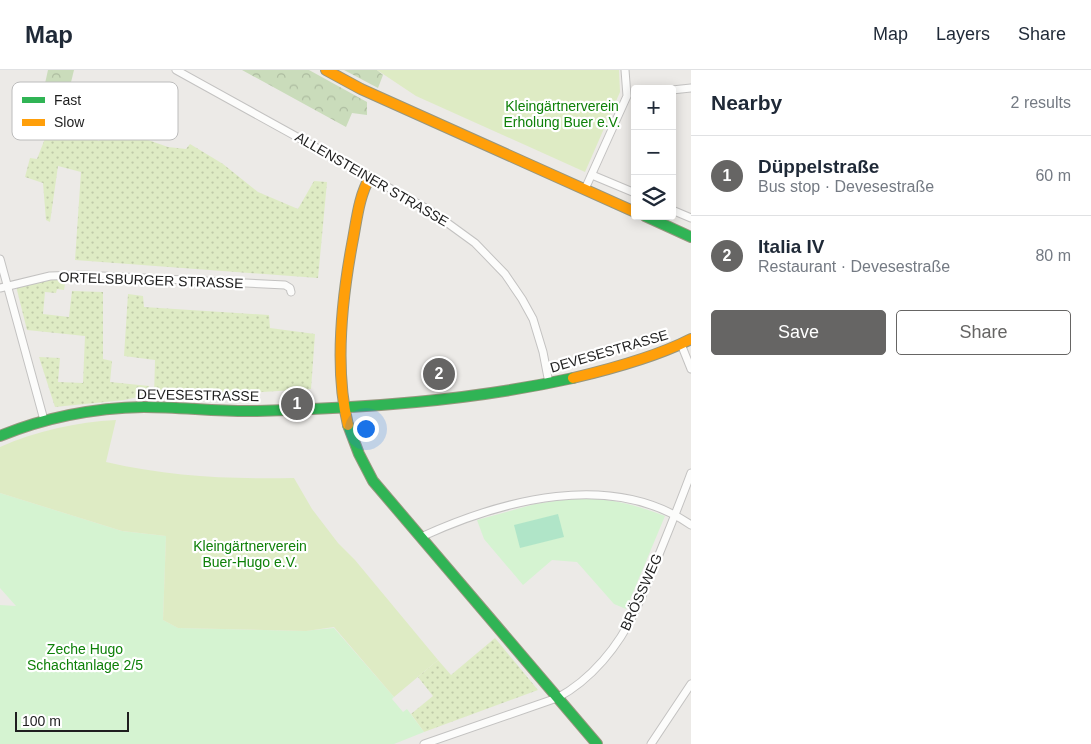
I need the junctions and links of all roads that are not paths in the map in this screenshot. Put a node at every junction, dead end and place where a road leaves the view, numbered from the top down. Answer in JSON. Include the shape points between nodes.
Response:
{"nodes":[{"id":1,"x":176,"y":70,"type":"edge"},
{"id":2,"x":326,"y":70,"type":"edge"},
{"id":3,"x":625,"y":70,"type":"edge"},
{"id":4,"x":691,"y":88,"type":"edge"},
{"id":5,"x":676,"y":90,"type":"edge"},
{"id":6,"x":631,"y":96,"type":"edge"},
{"id":7,"x":592,"y":174,"type":"junction"},
{"id":8,"x":370,"y":177,"type":"junction"},
{"id":9,"x":585,"y":189,"type":"junction"},
{"id":10,"x":631,"y":192,"type":"edge"},
{"id":11,"x":631,"y":210,"type":"edge"},
{"id":12,"x":676,"y":212,"type":"edge"},
{"id":13,"x":691,"y":218,"type":"edge"},
{"id":14,"x":654,"y":220,"type":"edge"},
{"id":15,"x":691,"y":237,"type":"edge"},
{"id":16,"x":0,"y":259,"type":"edge"},
{"id":17,"x":3,"y":287,"type":"edge"},
{"id":18,"x":291,"y":292,"type":"dead end"},
{"id":19,"x":686,"y":342,"type":"edge"},
{"id":20,"x":691,"y":369,"type":"edge"},
{"id":21,"x":549,"y":383,"type":"junction"},
{"id":22,"x":344,"y":407,"type":"junction"},
{"id":23,"x":44,"y":420,"type":"junction"},
{"id":24,"x":0,"y":436,"type":"edge"},
{"id":25,"x":691,"y":473,"type":"edge"},
{"id":26,"x":676,"y":515,"type":"junction"},
{"id":27,"x":691,"y":526,"type":"edge"},
{"id":28,"x":421,"y":537,"type":"junction"},
{"id":29,"x":691,"y":684,"type":"edge"},
{"id":30,"x":557,"y":698,"type":"junction"},
{"id":31,"x":424,"y":744,"type":"edge"},
{"id":32,"x":597,"y":744,"type":"edge"},
{"id":33,"x":651,"y":744,"type":"edge"}],
"edges":[{"from":1,"to":8,"type":"street","name":"ALLENSTEINER STRASSE"},
{"from":2,"to":9,"type":"street","via":[[370,93]]},
{"from":3,"to":6,"type":"street"},
{"from":4,"to":5,"type":"street"},
{"from":6,"to":7,"type":"street"},
{"from":7,"to":9,"type":"street"},
{"from":7,"to":10,"type":"street"},
{"from":8,"to":21,"type":"street","name":"ALLENSTEINER STRASSE","via":[[447,221],[496,264],[534,319]]},
{"from":8,"to":22,"type":"street","via":[[356,217],[345,287],[342,340]]},
{"from":9,"to":11,"type":"street"},
{"from":12,"to":13,"type":"street"},
{"from":14,"to":15,"type":"street"},
{"from":16,"to":17,"type":"street"},
{"from":17,"to":18,"type":"street","name":"ORTELSBURGER STRASSE","via":[[50,276],[82,275],[285,284]]},
{"from":17,"to":23,"type":"street"},
{"from":19,"to":20,"type":"street"},
{"from":19,"to":21,"type":"street","name":"DEVESESTRASSE","via":[[586,375]]},
{"from":21,"to":22,"type":"street","name":"DEVESESTRASSE","via":[[449,399]]},
{"from":22,"to":23,"type":"street","name":"DEVESESTRASSE","via":[[251,411],[117,408]]},
{"from":22,"to":28,"type":"street","via":[[356,450],[373,481]]},
{"from":23,"to":24,"type":"street","name":"DEVESESTRASSE"},
{"from":25,"to":26,"type":"street","name":"BRÖSSWEG"},
{"from":26,"to":27,"type":"street"},
{"from":26,"to":28,"type":"street","via":[[624,498],[580,494],[500,508]]},
{"from":26,"to":30,"type":"street","name":"BRÖSSWEG","via":[[623,634],[594,670]]},
{"from":28,"to":30,"type":"street"},
{"from":29,"to":33,"type":"street"},
{"from":30,"to":31,"type":"street","name":"BRÖSSWEG"},
{"from":30,"to":32,"type":"street"}]}
